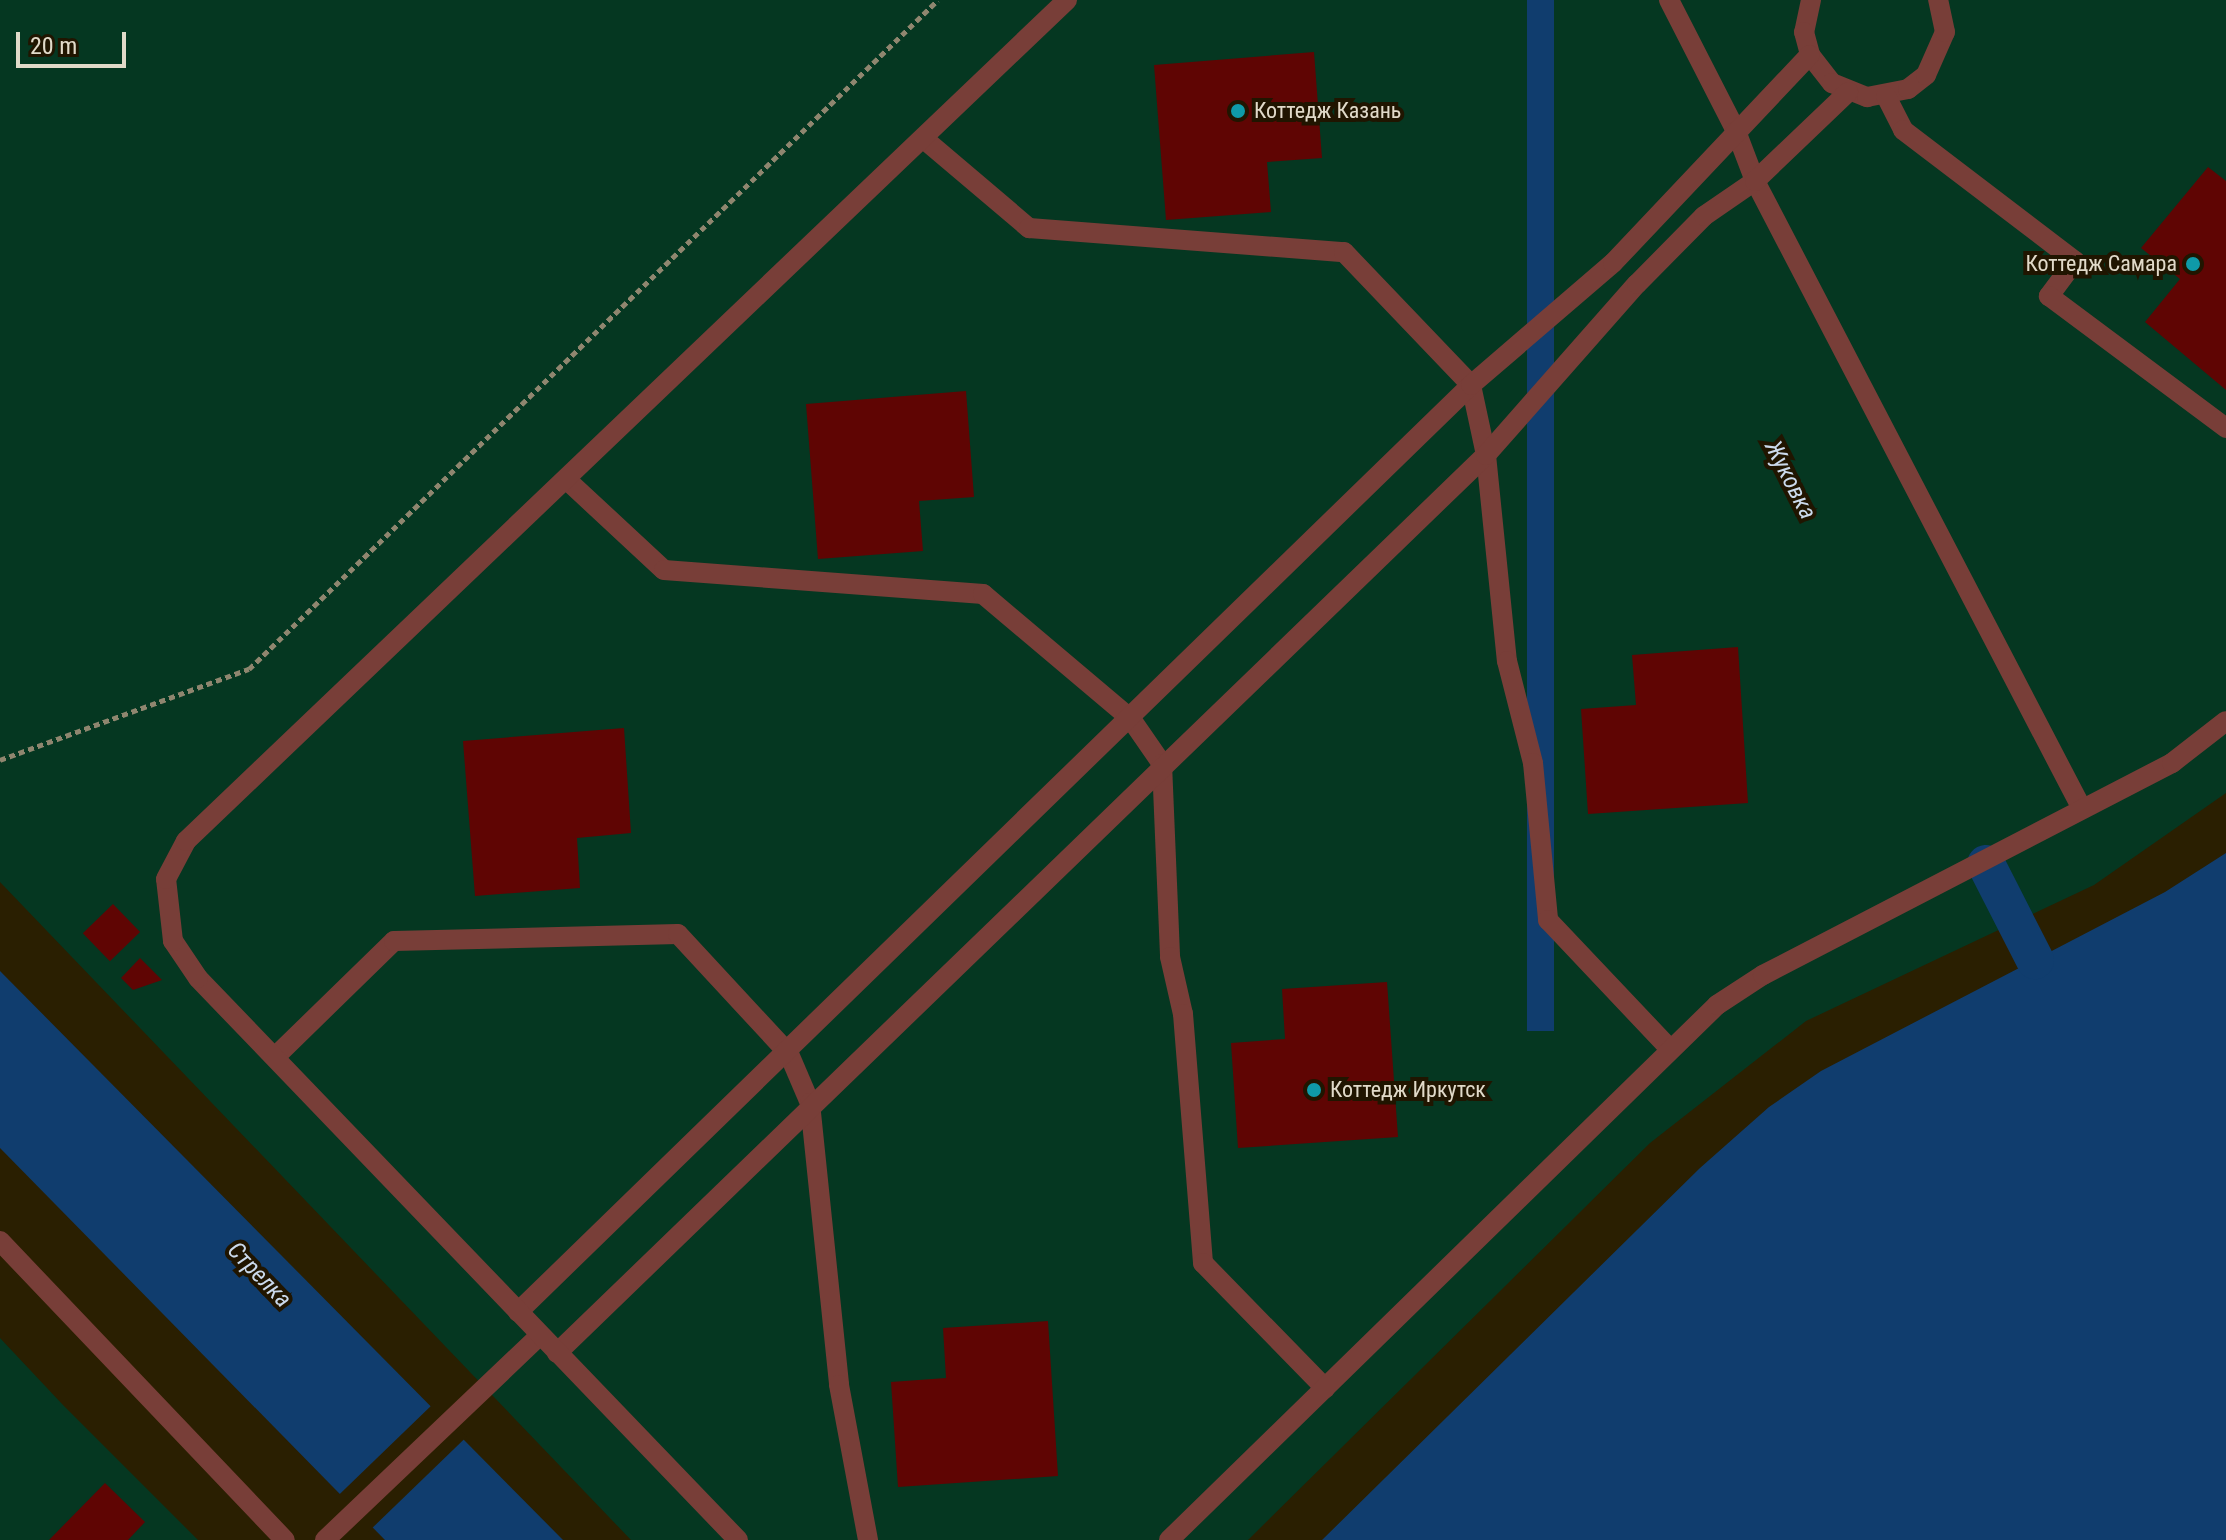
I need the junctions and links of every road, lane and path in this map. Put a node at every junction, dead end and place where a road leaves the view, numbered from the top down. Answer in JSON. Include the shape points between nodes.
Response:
{"nodes":[{"id":1,"x":938,"y":0,"type":"edge"},
{"id":2,"x":1067,"y":0,"type":"edge"},
{"id":3,"x":1669,"y":0,"type":"edge"},
{"id":4,"x":1811,"y":0,"type":"edge"},
{"id":5,"x":1938,"y":0,"type":"edge"},
{"id":6,"x":1810,"y":55,"type":"junction"},
{"id":7,"x":1848,"y":92,"type":"junction"},
{"id":8,"x":1886,"y":96,"type":"junction"},
{"id":9,"x":1736,"y":131,"type":"junction"},
{"id":10,"x":924,"y":139,"type":"junction"},
{"id":11,"x":1755,"y":181,"type":"junction"},
{"id":12,"x":1471,"y":385,"type":"junction"},
{"id":13,"x":2226,"y":428,"type":"edge"},
{"id":14,"x":1486,"y":455,"type":"junction"},
{"id":15,"x":567,"y":480,"type":"junction"},
{"id":16,"x":1131,"y":719,"type":"junction"},
{"id":17,"x":2226,"y":721,"type":"edge"},
{"id":18,"x":0,"y":760,"type":"edge"},
{"id":19,"x":1162,"y":764,"type":"junction"},
{"id":20,"x":2082,"y":809,"type":"junction"},
{"id":21,"x":1669,"y":1048,"type":"junction"},
{"id":22,"x":789,"y":1054,"type":"junction"},
{"id":23,"x":275,"y":1057,"type":"junction"},
{"id":24,"x":810,"y":1103,"type":"junction"},
{"id":25,"x":0,"y":1241,"type":"edge"},
{"id":26,"x":518,"y":1312,"type":"junction"},
{"id":27,"x":539,"y":1336,"type":"junction"},
{"id":28,"x":557,"y":1353,"type":"junction"},
{"id":29,"x":1325,"y":1388,"type":"junction"},
{"id":30,"x":285,"y":1540,"type":"edge"},
{"id":31,"x":325,"y":1540,"type":"edge"},
{"id":32,"x":738,"y":1540,"type":"edge"},
{"id":33,"x":868,"y":1540,"type":"edge"},
{"id":34,"x":1169,"y":1540,"type":"edge"}],
"edges":[{"from":1,"to":18,"type":"path","via":[[249,669]]},
{"from":2,"to":10,"type":"lane"},
{"from":3,"to":9,"type":"lane"},
{"from":4,"to":6,"type":"lane","via":[[1804,32]]},
{"from":5,"to":8,"type":"lane","via":[[1945,32],[1939,55],[1926,75]]},
{"from":6,"to":7,"type":"lane","via":[[1819,71]]},
{"from":6,"to":9,"type":"lane"},
{"from":7,"to":8,"type":"lane"},
{"from":7,"to":11,"type":"lane"},
{"from":8,"to":13,"type":"lane","via":[[1903,130],[2075,261],[2049,296]]},
{"from":9,"to":11,"type":"lane"},
{"from":9,"to":12,"type":"lane","via":[[1613,263]]},
{"from":10,"to":12,"type":"lane","via":[[1029,228],[1344,252]]},
{"from":10,"to":15,"type":"lane"},
{"from":11,"to":14,"type":"lane","via":[[1704,216],[1637,284]]},
{"from":11,"to":20,"type":"lane"},
{"from":12,"to":14,"type":"lane"},
{"from":12,"to":16,"type":"lane"},
{"from":14,"to":19,"type":"lane"},
{"from":14,"to":21,"type":"lane","via":[[1507,661],[1533,763],[1548,920]]},
{"from":15,"to":16,"type":"lane","via":[[664,570],[983,594]]},
{"from":15,"to":23,"type":"lane","via":[[186,841],[166,879],[173,941],[198,978]]},
{"from":16,"to":19,"type":"lane"},
{"from":16,"to":22,"type":"lane"},
{"from":17,"to":20,"type":"lane","via":[[2172,763]]},
{"from":19,"to":24,"type":"lane"},
{"from":19,"to":29,"type":"lane","via":[[1170,957],[1183,1014],[1203,1263]]},
{"from":20,"to":21,"type":"lane","via":[[1763,975]]},
{"from":21,"to":29,"type":"lane"},
{"from":22,"to":23,"type":"lane","via":[[678,934],[394,941]]},
{"from":22,"to":24,"type":"lane"},
{"from":22,"to":26,"type":"lane"},
{"from":23,"to":26,"type":"lane"},
{"from":24,"to":28,"type":"lane"},
{"from":24,"to":33,"type":"lane","via":[[839,1385]]},
{"from":25,"to":30,"type":"lane"},
{"from":26,"to":27,"type":"lane"},
{"from":27,"to":28,"type":"lane"},
{"from":27,"to":31,"type":"lane"},
{"from":28,"to":32,"type":"lane"},
{"from":29,"to":34,"type":"lane"}]}
